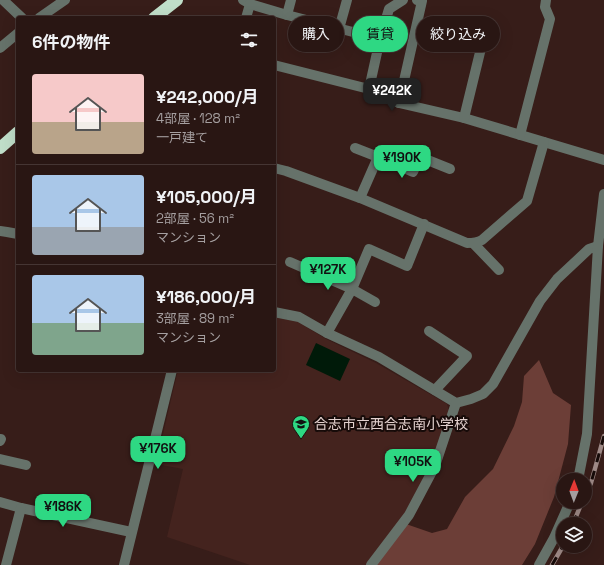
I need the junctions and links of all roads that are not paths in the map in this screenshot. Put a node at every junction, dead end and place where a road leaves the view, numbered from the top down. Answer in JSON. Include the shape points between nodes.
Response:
{"nodes":[{"id":1,"x":3,"y":0,"type":"edge"},
{"id":2,"x":65,"y":0,"type":"edge"},
{"id":3,"x":177,"y":0,"type":"edge"},
{"id":4,"x":291,"y":0,"type":"edge"},
{"id":5,"x":347,"y":0,"type":"edge"},
{"id":6,"x":403,"y":0,"type":"edge"},
{"id":7,"x":417,"y":0,"type":"edge"},
{"id":8,"x":546,"y":0,"type":"edge"},
{"id":9,"x":246,"y":2,"type":"edge"},
{"id":10,"x":287,"y":15,"type":"junction"},
{"id":11,"x":20,"y":16,"type":"edge"},
{"id":12,"x":41,"y":16,"type":"edge"},
{"id":13,"x":157,"y":16,"type":"edge"},
{"id":14,"x":246,"y":16,"type":"edge"},
{"id":15,"x":291,"y":16,"type":"edge"},
{"id":16,"x":343,"y":16,"type":"edge"},
{"id":17,"x":387,"y":16,"type":"edge"},
{"id":18,"x":16,"y":36,"type":"edge"},
{"id":19,"x":0,"y":48,"type":"edge"},
{"id":20,"x":377,"y":52,"type":"edge"},
{"id":21,"x":480,"y":52,"type":"edge"},
{"id":22,"x":276,"y":66,"type":"edge"},
{"id":23,"x":368,"y":89,"type":"junction"},
{"id":24,"x":399,"y":103,"type":"junction"},
{"id":25,"x":464,"y":118,"type":"junction"},
{"id":26,"x":16,"y":134,"type":"edge"},
{"id":27,"x":520,"y":135,"type":"junction"},
{"id":28,"x":544,"y":142,"type":"junction"},
{"id":29,"x":0,"y":148,"type":"edge"},
{"id":30,"x":355,"y":148,"type":"dead end"},
{"id":31,"x":378,"y":157,"type":"junction"},
{"id":32,"x":604,"y":160,"type":"edge"},
{"id":33,"x":276,"y":168,"type":"edge"},
{"id":34,"x":450,"y":169,"type":"dead end"},
{"id":35,"x":604,"y":194,"type":"edge"},
{"id":36,"x":360,"y":198,"type":"junction"},
{"id":37,"x":424,"y":224,"type":"junction"},
{"id":38,"x":0,"y":232,"type":"edge"},
{"id":39,"x":16,"y":234,"type":"edge"},
{"id":40,"x":473,"y":243,"type":"junction"},
{"id":41,"x":598,"y":246,"type":"junction"},
{"id":42,"x":290,"y":262,"type":"dead end"},
{"id":43,"x":498,"y":270,"type":"dead end"},
{"id":44,"x":352,"y":289,"type":"junction"},
{"id":45,"x":375,"y":302,"type":"dead end"},
{"id":46,"x":276,"y":312,"type":"edge"},
{"id":47,"x":429,"y":331,"type":"dead end"},
{"id":48,"x":327,"y":333,"type":"junction"},
{"id":49,"x":172,"y":372,"type":"edge"},
{"id":50,"x":435,"y":390,"type":"junction"},
{"id":51,"x":456,"y":403,"type":"junction"},
{"id":52,"x":0,"y":459,"type":"edge"},
{"id":53,"x":26,"y":465,"type":"dead end"},
{"id":54,"x":579,"y":473,"type":"edge"},
{"id":55,"x":0,"y":502,"type":"edge"},
{"id":56,"x":21,"y":508,"type":"junction"},
{"id":57,"x":567,"y":509,"type":"edge"},
{"id":58,"x":132,"y":532,"type":"junction"},
{"id":59,"x":544,"y":563,"type":"edge"},
{"id":60,"x":6,"y":565,"type":"edge"},
{"id":61,"x":124,"y":565,"type":"edge"},
{"id":62,"x":371,"y":565,"type":"edge"}],
"edges":[{"from":1,"to":11,"type":"street"},
{"from":2,"to":12,"type":"street"},
{"from":3,"to":13,"type":"highway"},
{"from":4,"to":10,"type":"street"},
{"from":5,"to":16,"type":"street"},
{"from":6,"to":17,"type":"street","via":[[389,8]]},
{"from":7,"to":24,"type":"street","via":[[422,1]]},
{"from":8,"to":27,"type":"street","via":[[545,7],[550,19]]},
{"from":9,"to":10,"type":"street"},
{"from":9,"to":14,"type":"street"},
{"from":10,"to":15,"type":"street"},
{"from":18,"to":19,"type":"street"},
{"from":20,"to":23,"type":"street"},
{"from":21,"to":25,"type":"street"},
{"from":22,"to":23,"type":"street"},
{"from":23,"to":24,"type":"street"},
{"from":24,"to":25,"type":"street"},
{"from":25,"to":27,"type":"street"},
{"from":26,"to":29,"type":"highway"},
{"from":27,"to":28,"type":"street"},
{"from":28,"to":32,"type":"street"},
{"from":28,"to":40,"type":"street","via":[[527,201],[482,240]]},
{"from":30,"to":31,"type":"street"},
{"from":31,"to":34,"type":"street","via":[[413,172],[420,157]]},
{"from":31,"to":36,"type":"street"},
{"from":33,"to":36,"type":"street"},
{"from":35,"to":41,"type":"street"},
{"from":36,"to":37,"type":"street"},
{"from":37,"to":40,"type":"street","via":[[467,243]]},
{"from":37,"to":44,"type":"street","via":[[407,266],[369,249]]},
{"from":38,"to":39,"type":"street"},
{"from":40,"to":43,"type":"street"},
{"from":41,"to":51,"type":"street","via":[[589,249],[557,279],[540,301],[493,384],[483,394]]},
{"from":41,"to":54,"type":"street","via":[[587,434]]},
{"from":42,"to":44,"type":"street"},
{"from":44,"to":45,"type":"street"},
{"from":44,"to":48,"type":"street"},
{"from":46,"to":48,"type":"street","via":[[298,316]]},
{"from":47,"to":50,"type":"street","via":[[467,356]]},
{"from":48,"to":50,"type":"street","via":[[379,357]]},
{"from":49,"to":58,"type":"street"},
{"from":50,"to":51,"type":"street"},
{"from":51,"to":62,"type":"street","via":[[435,466],[409,515]]},
{"from":52,"to":53,"type":"street"},
{"from":55,"to":56,"type":"street"},
{"from":56,"to":58,"type":"street"},
{"from":56,"to":60,"type":"street"},
{"from":57,"to":59,"type":"street"},
{"from":58,"to":61,"type":"street"}]}
